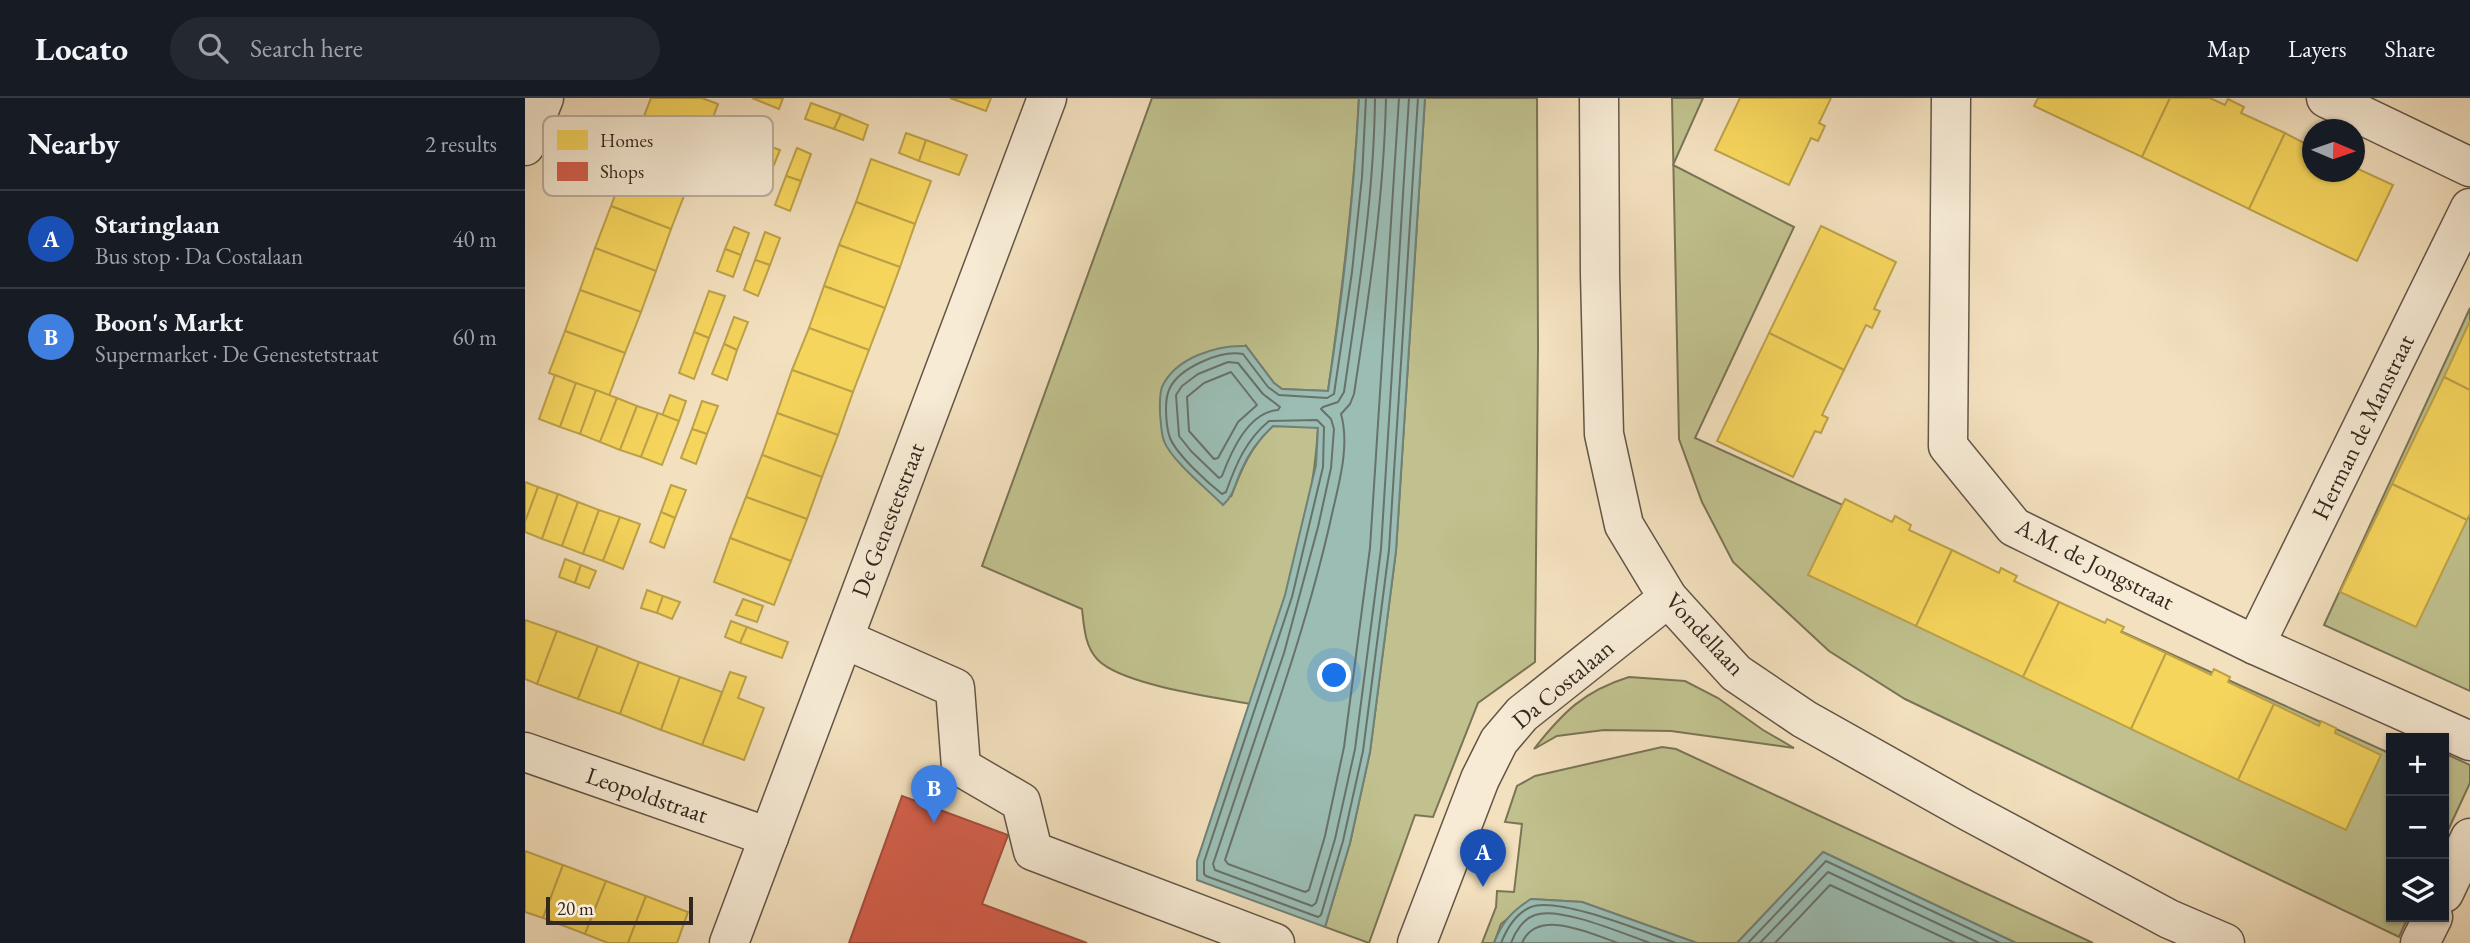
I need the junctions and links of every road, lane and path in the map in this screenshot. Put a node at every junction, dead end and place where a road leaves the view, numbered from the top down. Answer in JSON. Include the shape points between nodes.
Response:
{"nodes":[{"id":1,"x":544,"y":98,"type":"edge"},
{"id":2,"x":1047,"y":98,"type":"edge"},
{"id":3,"x":1599,"y":98,"type":"edge"},
{"id":4,"x":1951,"y":98,"type":"edge"},
{"id":5,"x":2326,"y":98,"type":"edge"},
{"id":6,"x":525,"y":146,"type":"edge"},
{"id":7,"x":2470,"y":167,"type":"edge"},
{"id":8,"x":2470,"y":208,"type":"edge"},
{"id":9,"x":1668,"y":598,"type":"junction"},
{"id":10,"x":843,"y":639,"type":"junction"},
{"id":11,"x":2255,"y":645,"type":"junction"},
{"id":12,"x":2470,"y":741,"type":"edge"},
{"id":13,"x":525,"y":752,"type":"edge"},
{"id":14,"x":769,"y":837,"type":"junction"},
{"id":15,"x":2470,"y":838,"type":"edge"},
{"id":16,"x":2449,"y":882,"type":"edge"},
{"id":17,"x":2430,"y":922,"type":"edge"},
{"id":18,"x":729,"y":943,"type":"edge"},
{"id":19,"x":1275,"y":943,"type":"edge"},
{"id":20,"x":1417,"y":943,"type":"edge"},
{"id":21,"x":2225,"y":943,"type":"edge"},
{"id":22,"x":2420,"y":943,"type":"edge"}],
"edges":[{"from":1,"to":6,"type":"street"},
{"from":2,"to":10,"type":"street","name":"De Genestetstraat"},
{"from":3,"to":9,"type":"street","name":"Vondellaan","via":[[1604,434],[1624,525]]},
{"from":4,"to":11,"type":"street","name":"A.M. de Jongstraat","via":[[1948,446],[2014,527]]},
{"from":5,"to":7,"type":"street"},
{"from":8,"to":11,"type":"street","name":"Herman de Manstraat"},
{"from":9,"to":20,"type":"street","name":"Da Costalaan","via":[[1522,713],[1499,741]]},
{"from":9,"to":21,"type":"street","name":"Vondellaan","via":[[1736,673],[1804,719],[2169,919]]},
{"from":10,"to":14,"type":"street","name":"De Genestetstraat"},
{"from":10,"to":19,"type":"street","via":[[955,688],[961,767],[1021,802],[1033,851]]},
{"from":11,"to":12,"type":"street","name":"A.M. de Jongstraat"},
{"from":13,"to":14,"type":"street","name":"Leopoldstraat"},
{"from":14,"to":18,"type":"street","name":"De Genestetstraat"},
{"from":15,"to":16,"type":"street"},
{"from":17,"to":22,"type":"street"}]}
